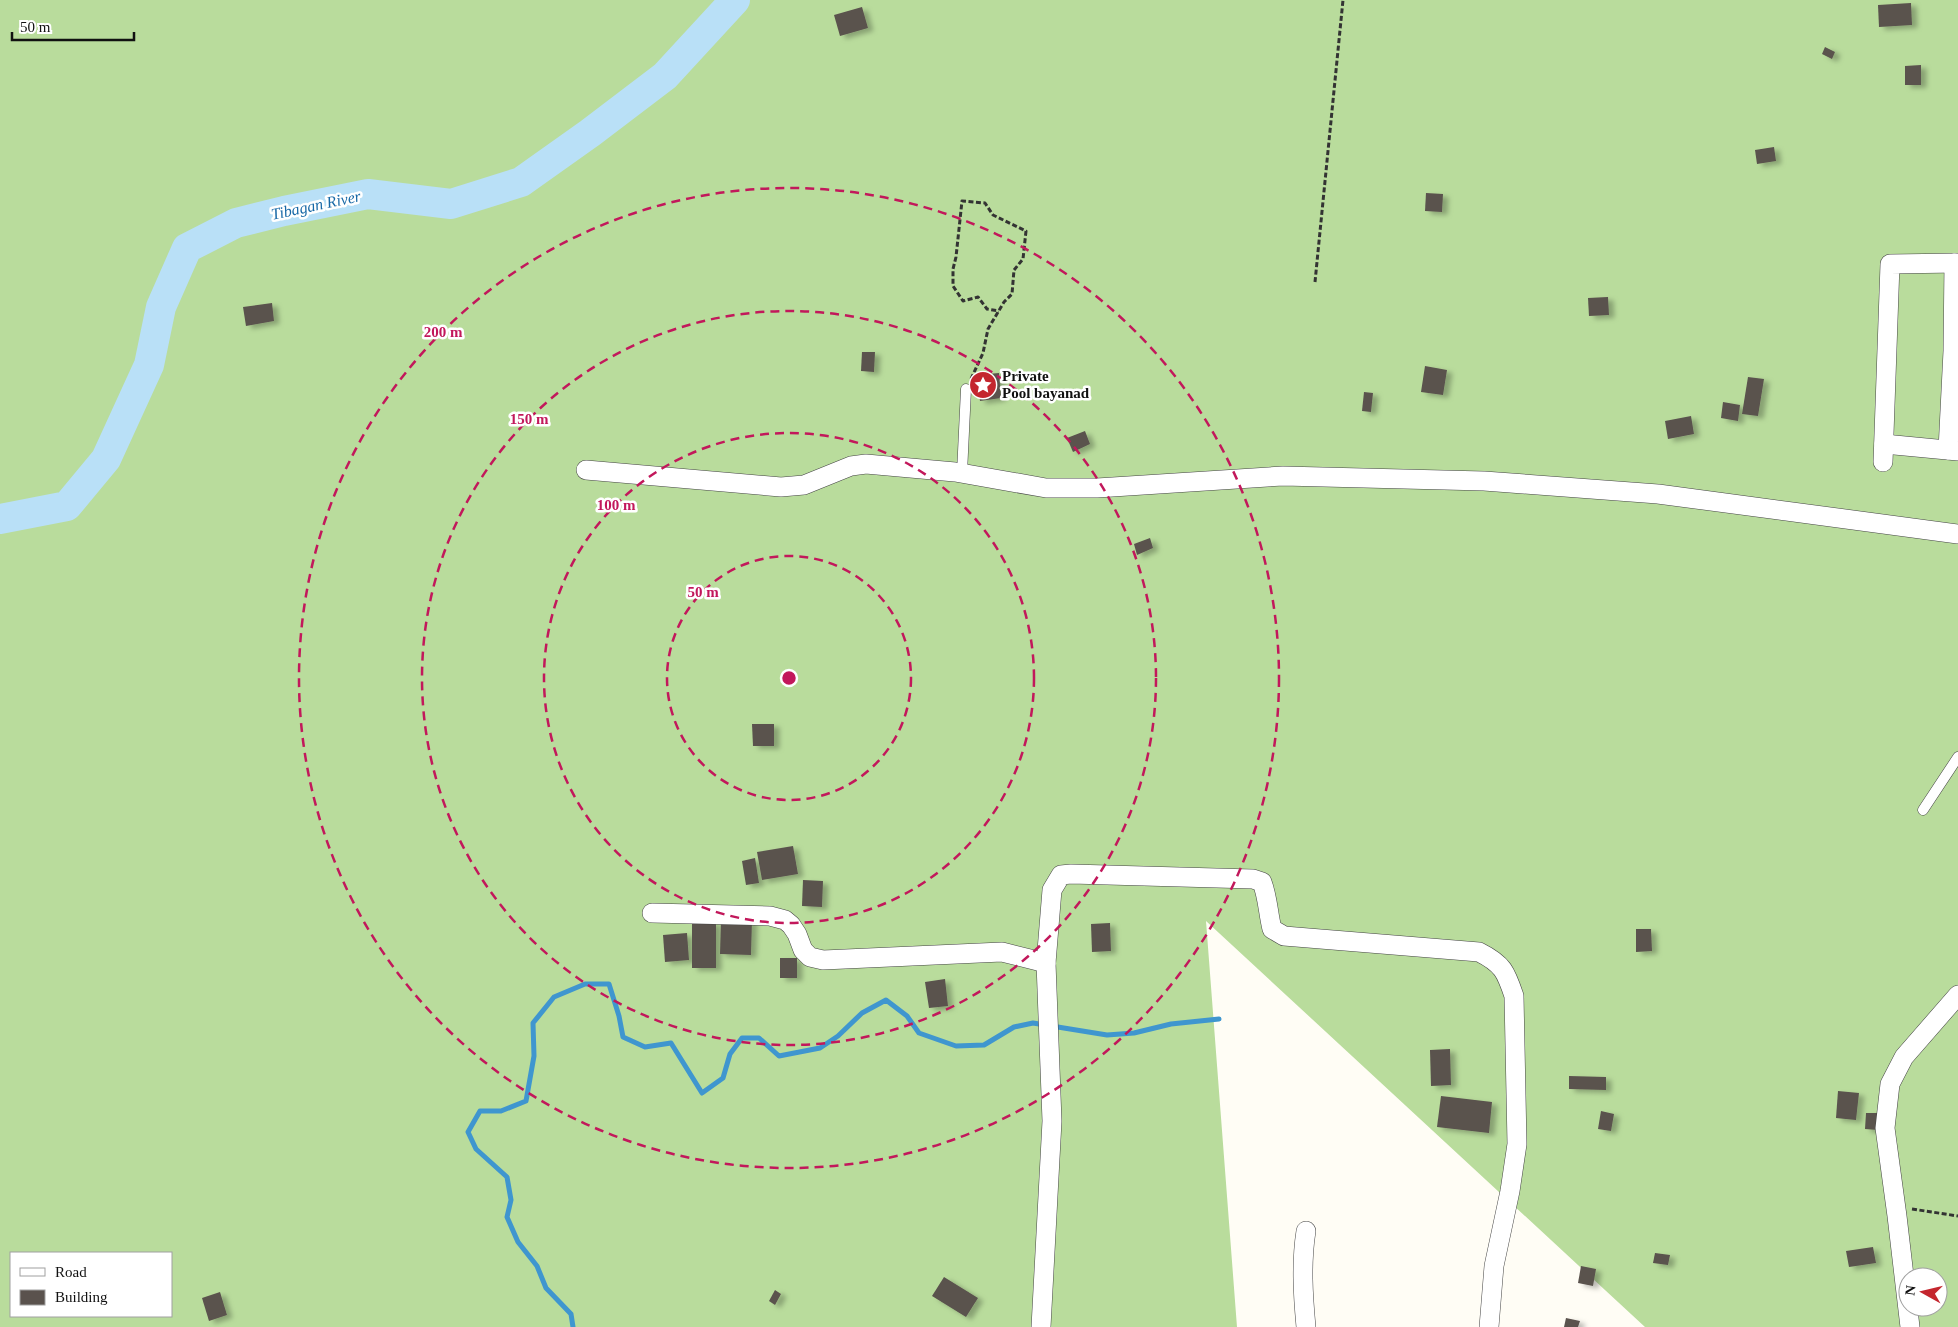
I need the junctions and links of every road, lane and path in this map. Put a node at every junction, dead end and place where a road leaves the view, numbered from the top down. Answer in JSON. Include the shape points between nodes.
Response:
{"nodes":[{"id":1,"x":1342,"y":0,"type":"edge"},
{"id":2,"x":1956,"y":263,"type":"edge"},
{"id":3,"x":1315,"y":282,"type":"dead end"},
{"id":4,"x":999,"y":311,"type":"junction"},
{"id":5,"x":966,"y":389,"type":"joint"},
{"id":6,"x":1953,"y":451,"type":"edge"},
{"id":7,"x":586,"y":470,"type":"dead end"},
{"id":8,"x":962,"y":473,"type":"junction"},
{"id":9,"x":1958,"y":534,"type":"edge"},
{"id":10,"x":1958,"y":757,"type":"edge"},
{"id":11,"x":1923,"y":810,"type":"dead end"},
{"id":12,"x":652,"y":913,"type":"dead end"},
{"id":13,"x":1046,"y":963,"type":"junction"},
{"id":14,"x":1958,"y":995,"type":"edge"},
{"id":15,"x":1896,"y":1207,"type":"junction"},
{"id":16,"x":1958,"y":1216,"type":"edge"},
{"id":17,"x":1306,"y":1231,"type":"dead end"},
{"id":18,"x":1041,"y":1327,"type":"edge"},
{"id":19,"x":1306,"y":1327,"type":"edge"},
{"id":20,"x":1489,"y":1327,"type":"edge"},
{"id":21,"x":1910,"y":1327,"type":"edge"}],
"edges":[{"from":1,"to":3,"type":"path"},
{"from":2,"to":6,"type":"street"},
{"from":2,"to":6,"type":"street","via":[[1890,264],[1883,453]]},
{"from":4,"to":4,"type":"path","via":[[1012,294],[1014,270],[1023,259],[1026,231],[993,215],[985,203],[962,201],[954,286],[963,301],[978,298],[987,309]]},
{"from":4,"to":5,"type":"path","via":[[988,329],[983,353]]},
{"from":5,"to":8,"type":"lane"},
{"from":7,"to":8,"type":"street","via":[[781,487],[804,485],[850,466],[866,464]]},
{"from":8,"to":9,"type":"street","via":[[1046,488],[1097,488],[1283,476],[1484,481],[1658,494]]},
{"from":10,"to":11,"type":"lane"},
{"from":12,"to":13,"type":"street","via":[[778,918],[791,925],[810,957],[823,960],[1002,952]]},
{"from":13,"to":18,"type":"street","via":[[1052,1121]]},
{"from":13,"to":20,"type":"street","via":[[1052,890],[1061,875],[1070,874],[1252,879],[1262,882],[1272,929],[1284,936],[1479,952],[1496,960],[1508,978],[1514,996],[1516,1144],[1494,1266]]},
{"from":14,"to":15,"type":"street","via":[[1904,1057],[1890,1084],[1885,1128]]},
{"from":15,"to":16,"type":"path"},
{"from":15,"to":21,"type":"street"},
{"from":17,"to":19,"type":"street","via":[[1303,1287]]}]}
